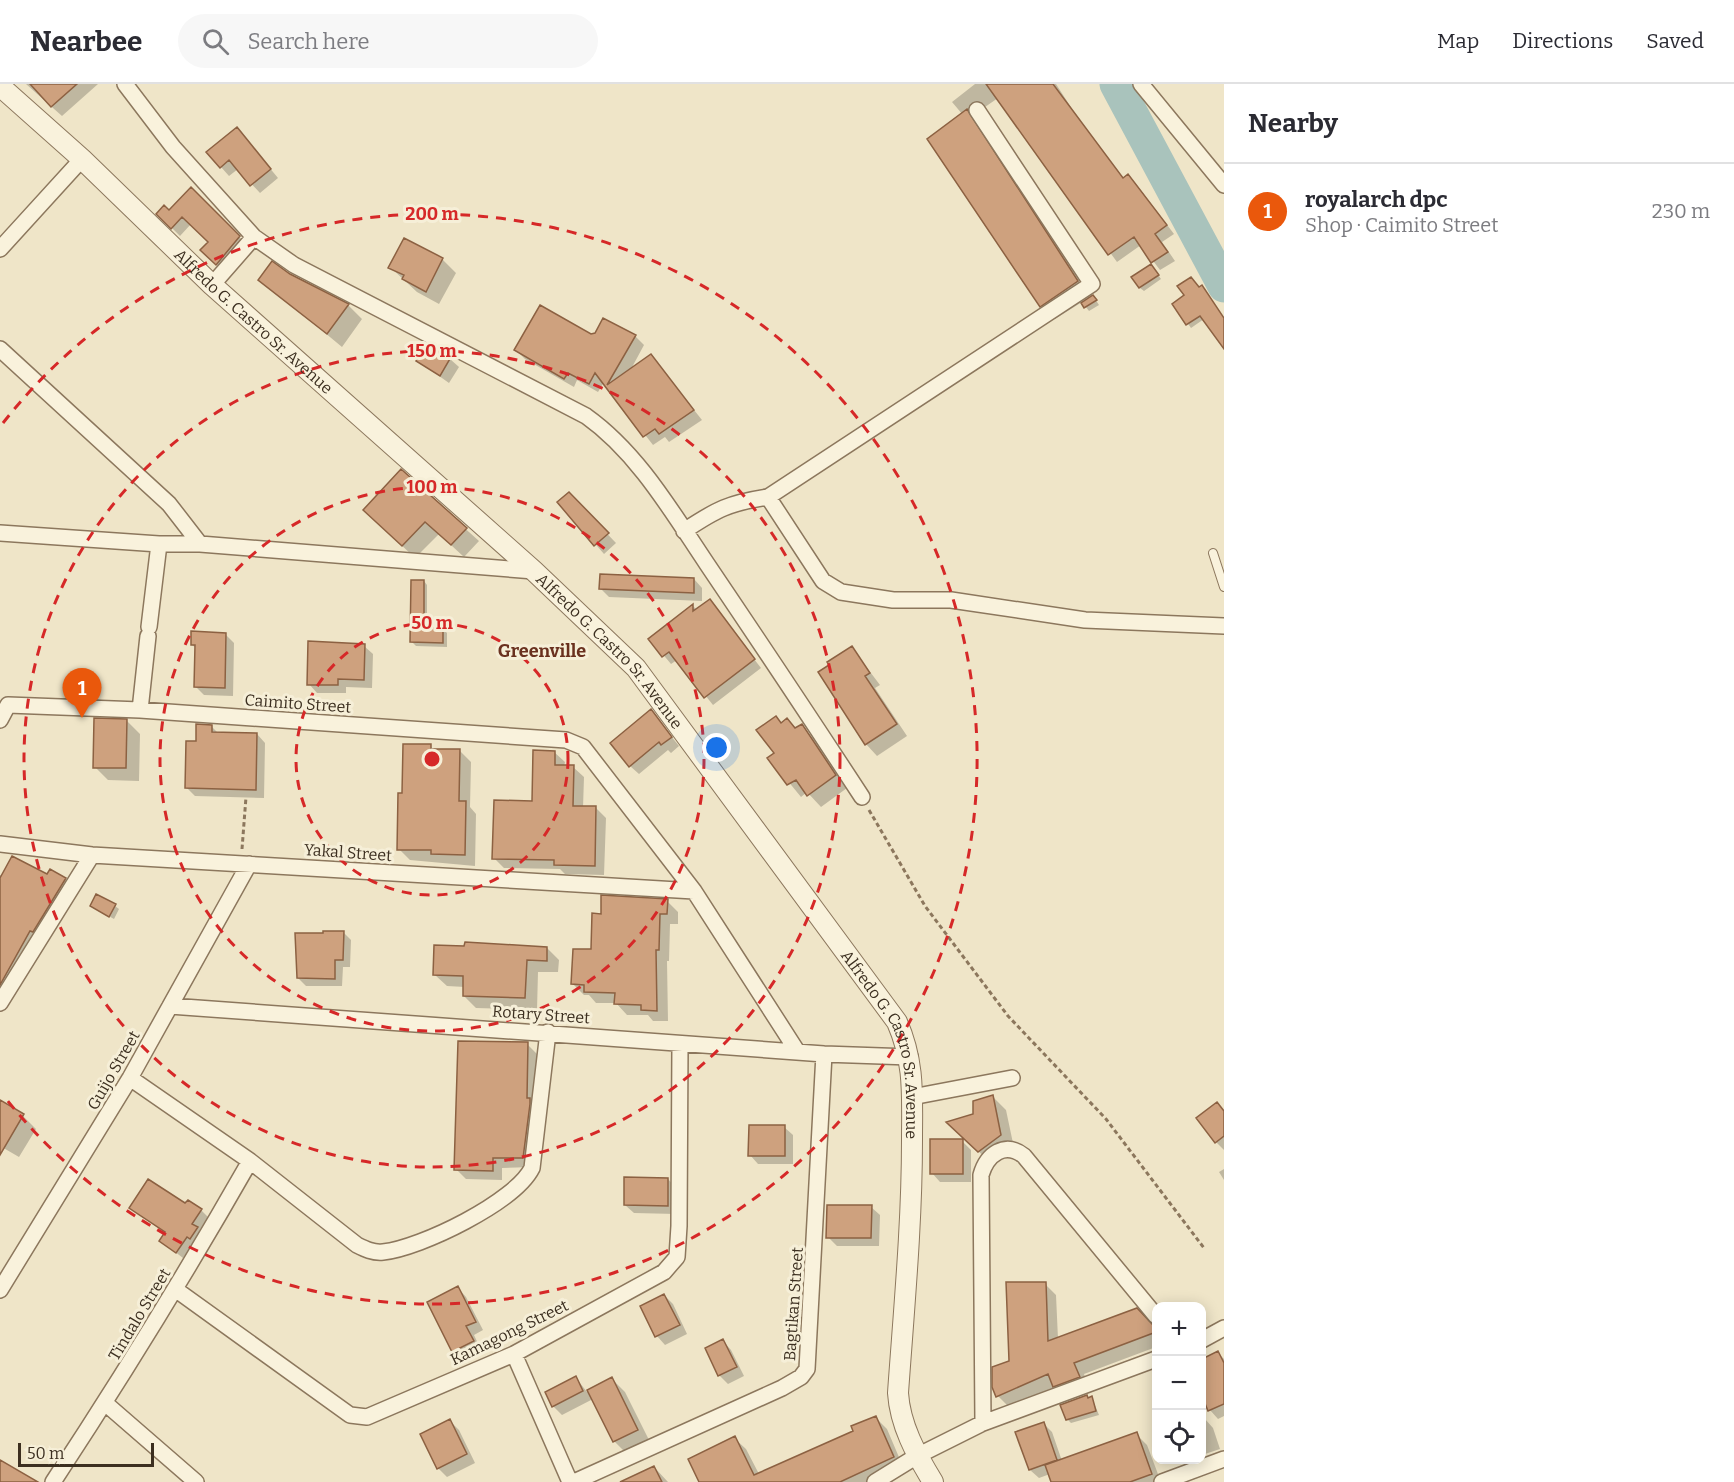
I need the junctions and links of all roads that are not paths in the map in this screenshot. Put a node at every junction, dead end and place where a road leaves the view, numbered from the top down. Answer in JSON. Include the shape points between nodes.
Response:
{"nodes":[{"id":1,"x":125,"y":84,"type":"edge"},
{"id":2,"x":1141,"y":84,"type":"edge"},
{"id":3,"x":0,"y":86,"type":"edge"},
{"id":4,"x":977,"y":110,"type":"dead end"},
{"id":5,"x":82,"y":159,"type":"junction"},
{"id":6,"x":1224,"y":185,"type":"edge"},
{"id":7,"x":254,"y":237,"type":"junction"},
{"id":8,"x":0,"y":249,"type":"edge"},
{"id":9,"x":213,"y":285,"type":"junction"},
{"id":10,"x":0,"y":349,"type":"edge"},
{"id":11,"x":768,"y":497,"type":"junction"},
{"id":12,"x":684,"y":531,"type":"junction"},
{"id":13,"x":0,"y":533,"type":"edge"},
{"id":14,"x":159,"y":544,"type":"junction"},
{"id":15,"x":200,"y":544,"type":"junction"},
{"id":16,"x":1213,"y":552,"type":"dead end"},
{"id":17,"x":534,"y":572,"type":"junction"},
{"id":18,"x":1224,"y":587,"type":"edge"},
{"id":19,"x":1224,"y":626,"type":"edge"},
{"id":20,"x":140,"y":710,"type":"junction"},
{"id":21,"x":0,"y":720,"type":"edge"},
{"id":22,"x":862,"y":797,"type":"road end"},
{"id":23,"x":0,"y":844,"type":"edge"},
{"id":24,"x":92,"y":855,"type":"junction"},
{"id":25,"x":249,"y":864,"type":"junction"},
{"id":26,"x":694,"y":891,"type":"junction"},
{"id":27,"x":0,"y":1003,"type":"edge"},
{"id":28,"x":170,"y":1006,"type":"junction"},
{"id":29,"x":548,"y":1032,"type":"junction"},
{"id":30,"x":680,"y":1044,"type":"junction"},
{"id":31,"x":797,"y":1051,"type":"junction"},
{"id":32,"x":824,"y":1054,"type":"junction"},
{"id":33,"x":910,"y":1056,"type":"junction"},
{"id":34,"x":130,"y":1078,"type":"junction"},
{"id":35,"x":1012,"y":1078,"type":"dead end"},
{"id":36,"x":912,"y":1097,"type":"junction"},
{"id":37,"x":250,"y":1161,"type":"junction"},
{"id":38,"x":175,"y":1289,"type":"junction"},
{"id":39,"x":0,"y":1290,"type":"edge"},
{"id":40,"x":1152,"y":1311,"type":"edge"},
{"id":41,"x":1224,"y":1328,"type":"edge"},
{"id":42,"x":1206,"y":1338,"type":"edge"},
{"id":43,"x":514,"y":1354,"type":"junction"},
{"id":44,"x":1152,"y":1360,"type":"edge"},
{"id":45,"x":105,"y":1403,"type":"junction"},
{"id":46,"x":983,"y":1422,"type":"junction"},
{"id":47,"x":917,"y":1456,"type":"junction"},
{"id":48,"x":1224,"y":1459,"type":"edge"},
{"id":49,"x":186,"y":1479,"type":"edge"},
{"id":50,"x":53,"y":1482,"type":"edge"},
{"id":51,"x":572,"y":1482,"type":"edge"},
{"id":52,"x":875,"y":1482,"type":"edge"},
{"id":53,"x":933,"y":1482,"type":"edge"},
{"id":54,"x":1162,"y":1482,"type":"edge"}],
"edges":[{"from":1,"to":7,"type":"street","via":[[173,147]]},
{"from":2,"to":6,"type":"street"},
{"from":3,"to":5,"type":"street","name":"Alfredo G. Castro Sr. Avenue"},
{"from":4,"to":11,"type":"street","via":[[1092,284]]},
{"from":5,"to":8,"type":"street"},
{"from":5,"to":9,"type":"street","name":"Alfredo G. Castro Sr. Avenue"},
{"from":7,"to":9,"type":"street"},
{"from":7,"to":12,"type":"street","via":[[294,264],[586,416],[630,455]]},
{"from":9,"to":17,"type":"street","name":"Alfredo G. Castro Sr. Avenue"},
{"from":10,"to":15,"type":"street","via":[[169,504]]},
{"from":11,"to":12,"type":"street","via":[[717,508]]},
{"from":11,"to":19,"type":"street","via":[[823,581],[841,592],[893,600],[951,600],[1085,620]]},
{"from":12,"to":22,"type":"street"},
{"from":13,"to":14,"type":"street"},
{"from":14,"to":15,"type":"street"},
{"from":14,"to":20,"type":"street"},
{"from":15,"to":17,"type":"street"},
{"from":16,"to":18,"type":"lane"},
{"from":17,"to":33,"type":"street","name":"Alfredo G. Castro Sr. Avenue","via":[[636,668],[897,1022]]},
{"from":20,"to":21,"type":"street","name":"Caimito Street","via":[[8,705]]},
{"from":20,"to":26,"type":"street","name":"Caimito Street","via":[[566,740],[583,747]]},
{"from":23,"to":24,"type":"street","name":"Yakal Street"},
{"from":24,"to":25,"type":"street","name":"Yakal Street"},
{"from":24,"to":27,"type":"street"},
{"from":25,"to":26,"type":"street","name":"Yakal Street"},
{"from":25,"to":28,"type":"street","name":"Guijo Street"},
{"from":26,"to":31,"type":"street"},
{"from":28,"to":29,"type":"street","name":"Rotary Street"},
{"from":28,"to":34,"type":"street","name":"Guijo Street"},
{"from":29,"to":30,"type":"street","name":"Rotary Street"},
{"from":29,"to":37,"type":"street","via":[[532,1168],[517,1187],[490,1208],[460,1223],[398,1249],[370,1251]]},
{"from":30,"to":31,"type":"street","name":"Rotary Street"},
{"from":30,"to":43,"type":"street","name":"Kamagong Street","via":[[677,1257],[664,1272]]},
{"from":31,"to":32,"type":"street","name":"Rotary Street"},
{"from":32,"to":33,"type":"street","name":"Rotary Street"},
{"from":32,"to":51,"type":"street","name":"Bagtikan Street","via":[[807,1369],[782,1389]]},
{"from":33,"to":36,"type":"street","name":"Alfredo G. Castro Sr. Avenue"},
{"from":34,"to":37,"type":"street"},
{"from":34,"to":39,"type":"street","name":"Guijo Street"},
{"from":35,"to":36,"type":"street"},
{"from":36,"to":47,"type":"street","name":"Alfredo G. Castro Sr. Avenue","via":[[912,1196],[898,1393],[899,1409]]},
{"from":37,"to":38,"type":"street","name":"Tindalo Street"},
{"from":38,"to":43,"type":"street","name":"Kamagong Street","via":[[350,1415],[367,1417]]},
{"from":38,"to":45,"type":"street","name":"Tindalo Street"},
{"from":40,"to":46,"type":"street","via":[[1024,1156],[1015,1149],[991,1155],[981,1175]]},
{"from":41,"to":42,"type":"street"},
{"from":43,"to":51,"type":"street"},
{"from":44,"to":46,"type":"street"},
{"from":45,"to":49,"type":"street"},
{"from":45,"to":50,"type":"street","name":"Tindalo Street"},
{"from":46,"to":47,"type":"street"},
{"from":47,"to":52,"type":"street"},
{"from":47,"to":53,"type":"street","name":"Alfredo G. Castro Sr. Avenue"},
{"from":48,"to":54,"type":"street"}]}
